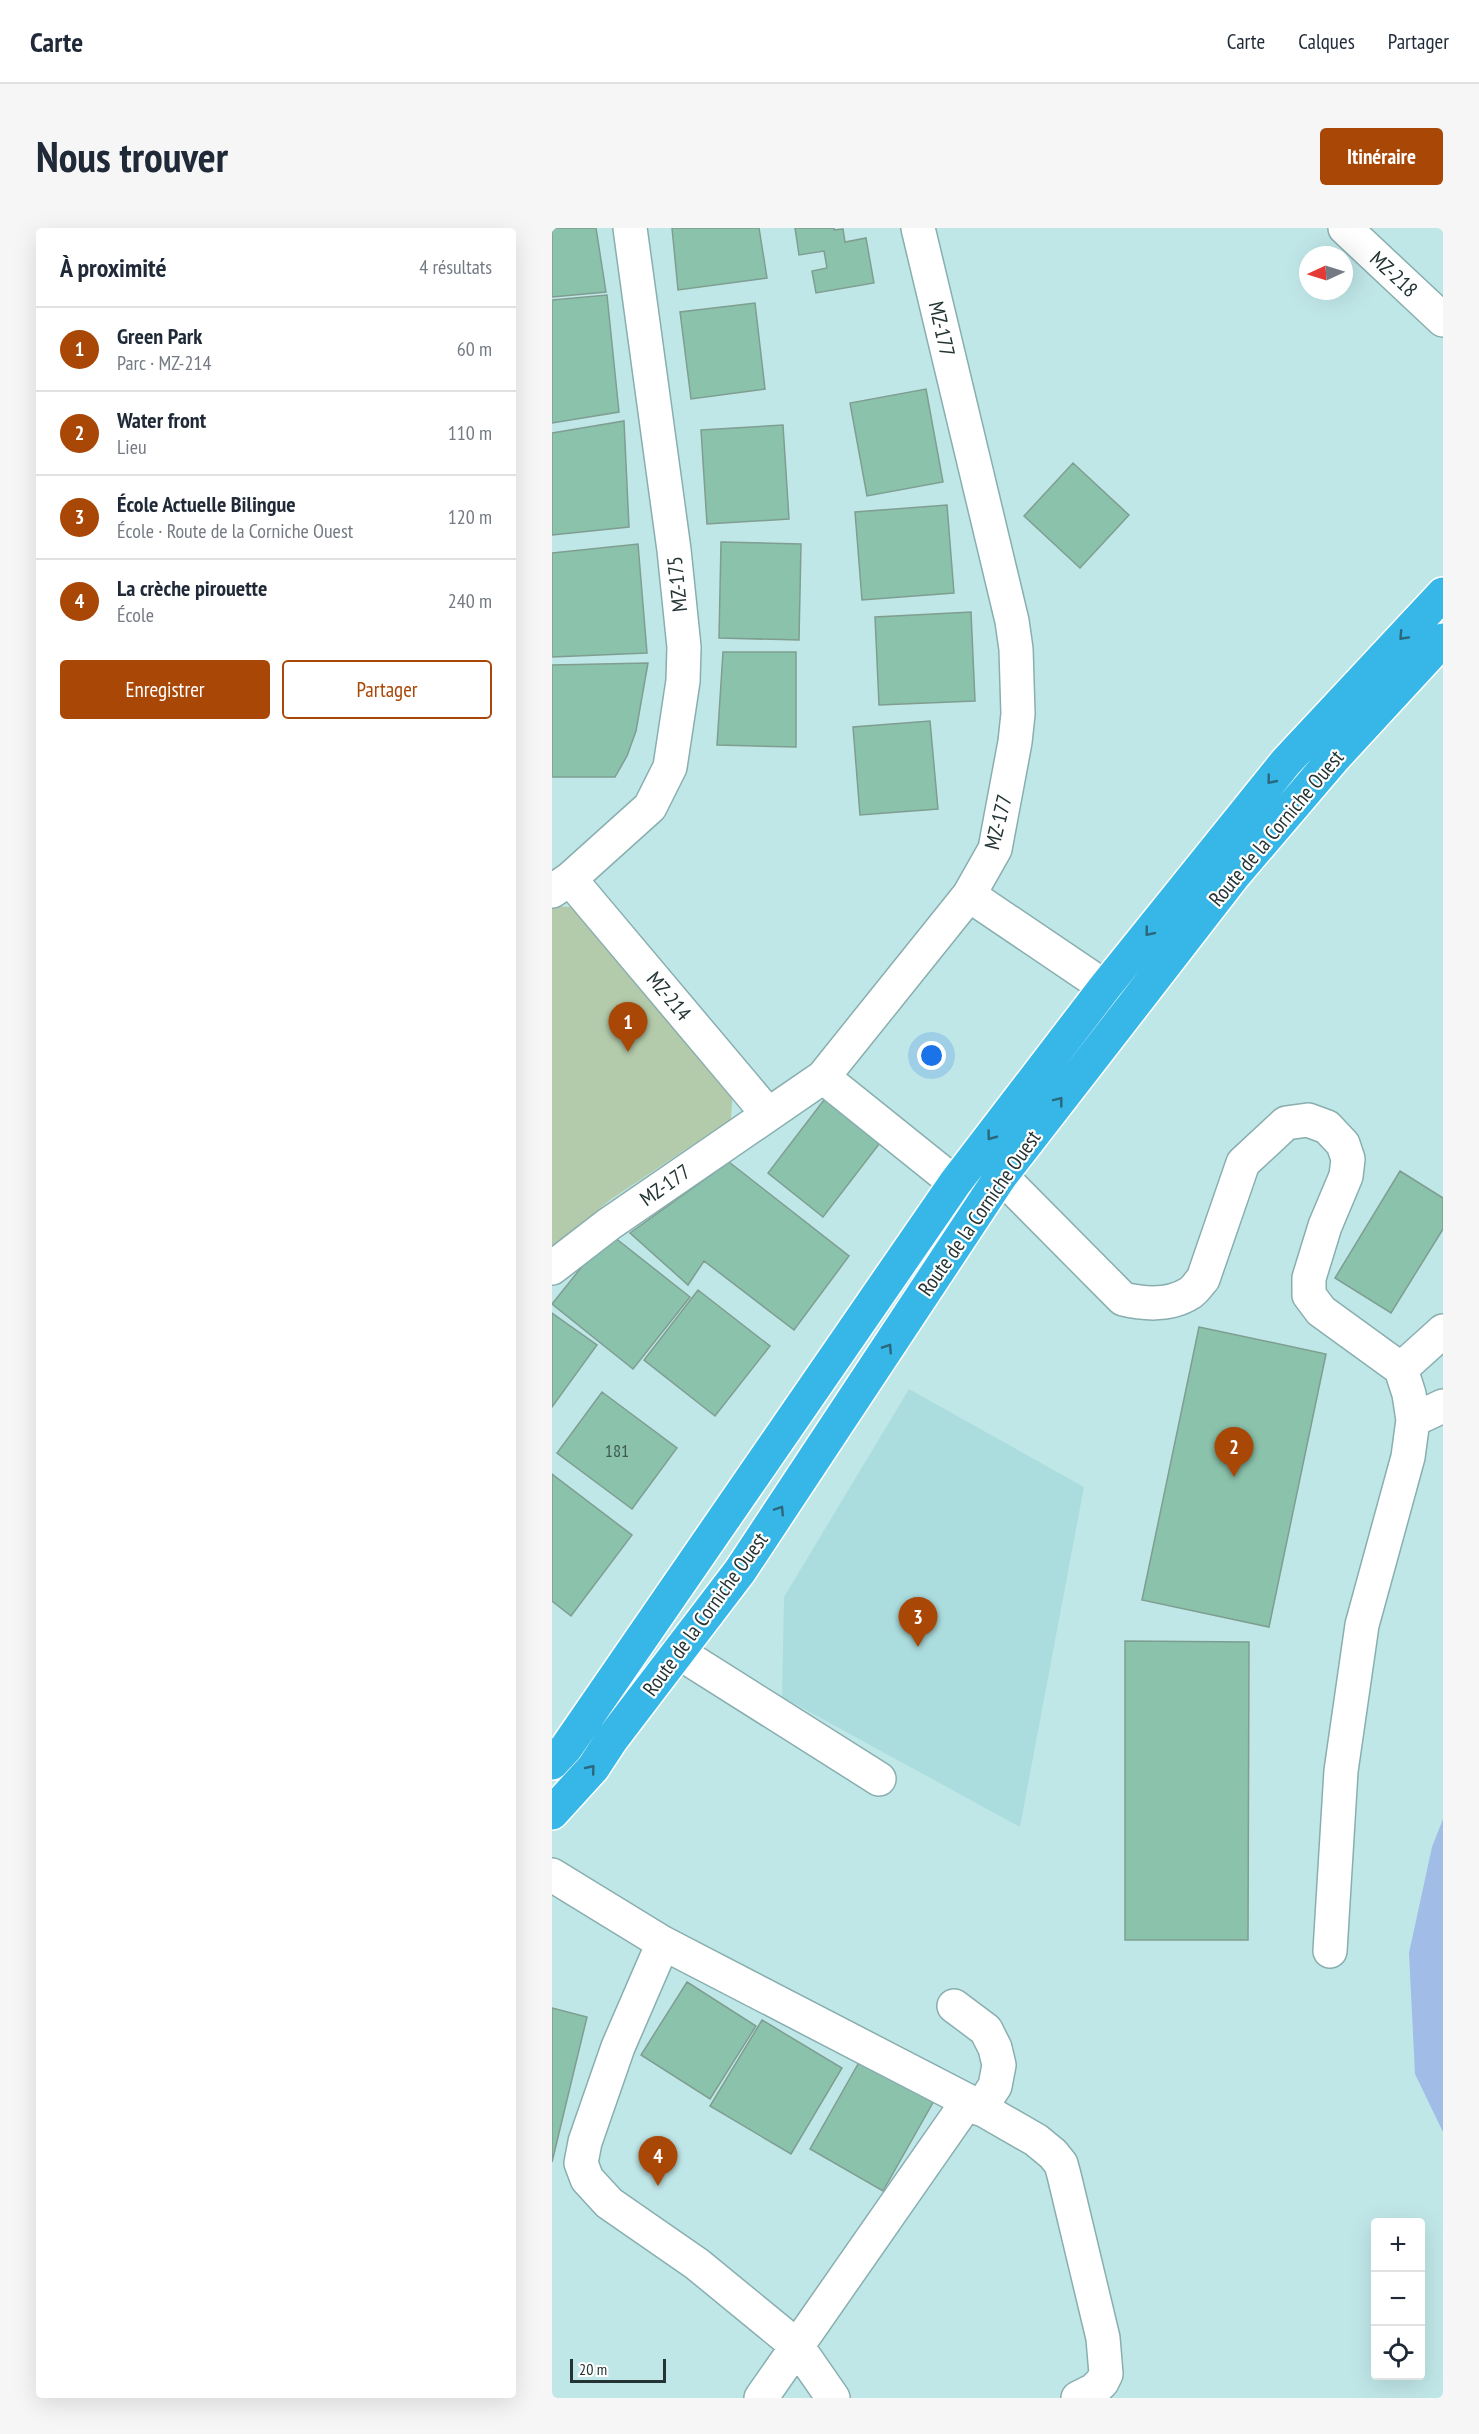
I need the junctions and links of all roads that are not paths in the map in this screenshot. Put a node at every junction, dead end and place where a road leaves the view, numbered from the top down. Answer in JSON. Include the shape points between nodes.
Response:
{"nodes":[{"id":1,"x":630,"y":228,"type":"edge"},
{"id":2,"x":918,"y":228,"type":"edge"},
{"id":3,"x":1345,"y":228,"type":"edge"},
{"id":4,"x":1443,"y":320,"type":"edge"},
{"id":5,"x":1443,"y":594,"type":"edge"},
{"id":6,"x":1443,"y":640,"type":"edge"},
{"id":7,"x":561,"y":885,"type":"edge"},
{"id":8,"x":969,"y":895,"type":"junction"},
{"id":9,"x":1105,"y":987,"type":"junction"},
{"id":10,"x":823,"y":1077,"type":"junction"},
{"id":11,"x":767,"y":1113,"type":"junction"},
{"id":12,"x":1000,"y":1176,"type":"junction"},
{"id":13,"x":955,"y":1183,"type":"junction"},
{"id":14,"x":552,"y":1268,"type":"edge"},
{"id":15,"x":1441,"y":1337,"type":"edge"},
{"id":16,"x":1401,"y":1369,"type":"junction"},
{"id":17,"x":1443,"y":1406,"type":"edge"},
{"id":18,"x":1413,"y":1420,"type":"junction"},
{"id":19,"x":678,"y":1652,"type":"junction"},
{"id":20,"x":552,"y":1763,"type":"edge"},
{"id":21,"x":879,"y":1779,"type":"dead end"},
{"id":22,"x":552,"y":1813,"type":"edge"},
{"id":23,"x":552,"y":1875,"type":"edge"},
{"id":24,"x":663,"y":1943,"type":"junction"},
{"id":25,"x":1330,"y":1951,"type":"dead end"},
{"id":26,"x":954,"y":2006,"type":"dead end"},
{"id":27,"x":974,"y":2105,"type":"junction"},
{"id":28,"x":797,"y":2346,"type":"junction"},
{"id":29,"x":761,"y":2398,"type":"edge"},
{"id":30,"x":833,"y":2398,"type":"edge"},
{"id":31,"x":1078,"y":2398,"type":"edge"}],
"edges":[{"from":1,"to":7,"type":"street","name":"MZ-175","via":[[674,550],[684,647],[683,681],[670,767],[650,807]]},
{"from":2,"to":8,"type":"street","name":"MZ-177","via":[[1016,649],[1018,714],[995,849]]},
{"from":3,"to":4,"type":"street","name":"MZ-218"},
{"from":5,"to":9,"type":"highway","name":"Route de la Corniche Ouest","one_way":true,"via":[[1299,747]]},
{"from":12,"to":6,"type":"highway","name":"Route de la Corniche Ouest","one_way":true,"via":[[1235,874],[1334,758]]},
{"from":7,"to":11,"type":"street","name":"MZ-214"},
{"from":8,"to":9,"type":"street"},
{"from":8,"to":10,"type":"street","name":"MZ-177"},
{"from":9,"to":13,"type":"highway","name":"Route de la Corniche Ouest","one_way":true},
{"from":10,"to":11,"type":"street","name":"MZ-177"},
{"from":10,"to":13,"type":"street"},
{"from":11,"to":14,"type":"street","name":"MZ-177"},
{"from":12,"to":16,"type":"street","via":[[1123,1299],[1144,1304],[1171,1300],[1190,1293],[1203,1279],[1243,1162],[1286,1123],[1308,1120],[1327,1127],[1343,1144],[1348,1159],[1346,1176],[1309,1278],[1309,1295],[1321,1311]]},
{"from":19,"to":12,"type":"highway","name":"Route de la Corniche Ouest","one_way":true,"via":[[740,1571]]},
{"from":13,"to":20,"type":"highway","name":"Route de la Corniche Ouest","via":[[691,1569]]},
{"from":15,"to":16,"type":"street"},
{"from":16,"to":18,"type":"street"},
{"from":17,"to":18,"type":"street"},
{"from":18,"to":25,"type":"street","via":[[1408,1457],[1362,1624],[1341,1771]]},
{"from":19,"to":21,"type":"street"},
{"from":22,"to":19,"type":"highway","name":"Route de la Corniche Ouest","one_way":true,"via":[[593,1768]]},
{"from":23,"to":24,"type":"street"},
{"from":24,"to":27,"type":"street"},
{"from":24,"to":28,"type":"street","via":[[618,2047],[580,2163],[587,2179],[609,2203],[698,2264]]},
{"from":26,"to":27,"type":"street","via":[[986,2030],[999,2066],[995,2086]]},
{"from":27,"to":28,"type":"street"},
{"from":27,"to":31,"type":"street","via":[[1036,2140],[1060,2164],[1102,2338],[1106,2374],[1094,2390]]},
{"from":28,"to":29,"type":"street"},
{"from":28,"to":30,"type":"street"}]}
